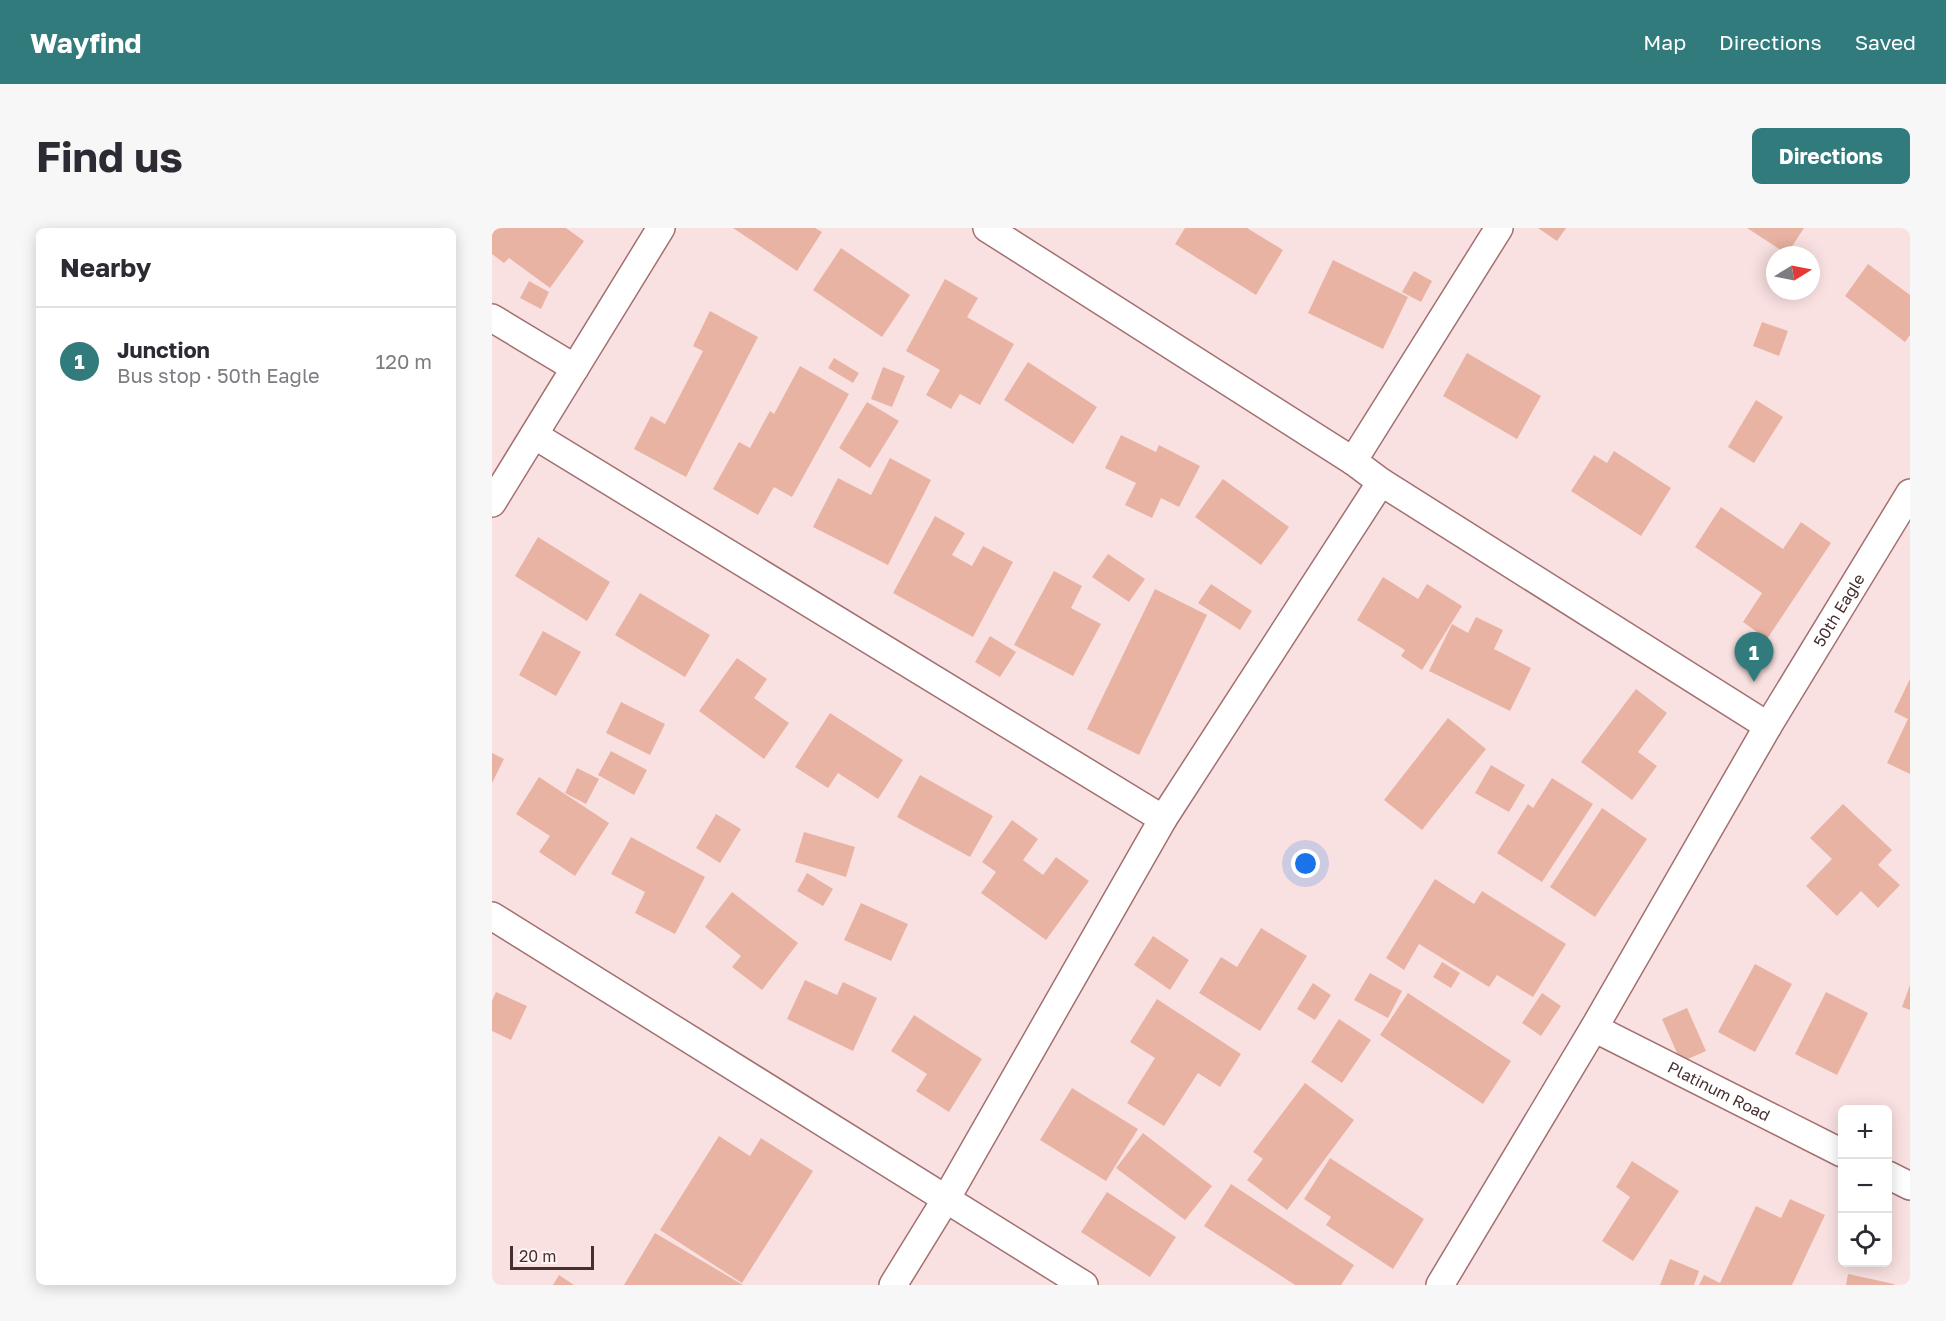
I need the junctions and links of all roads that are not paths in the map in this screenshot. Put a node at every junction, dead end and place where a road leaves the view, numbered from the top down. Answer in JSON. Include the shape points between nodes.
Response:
{"nodes":[{"id":1,"x":662,"y":228,"type":"edge"},
{"id":2,"x":987,"y":228,"type":"edge"},
{"id":3,"x":1499,"y":228,"type":"edge"},
{"id":4,"x":492,"y":318,"type":"edge"},
{"id":5,"x":575,"y":368,"type":"junction"},
{"id":6,"x":534,"y":435,"type":"junction"},
{"id":7,"x":1353,"y":461,"type":"junction"},
{"id":8,"x":1381,"y":482,"type":"junction"},
{"id":9,"x":1910,"y":494,"type":"edge"},
{"id":10,"x":492,"y":503,"type":"edge"},
{"id":11,"x":1768,"y":726,"type":"junction"},
{"id":12,"x":1163,"y":819,"type":"junction"},
{"id":13,"x":492,"y":916,"type":"edge"},
{"id":14,"x":1594,"y":1028,"type":"junction"},
{"id":15,"x":1838,"y":1151,"type":"edge"},
{"id":16,"x":1892,"y":1177,"type":"edge"},
{"id":17,"x":1910,"y":1186,"type":"edge"},
{"id":18,"x":946,"y":1199,"type":"junction"},
{"id":19,"x":894,"y":1285,"type":"edge"},
{"id":20,"x":1084,"y":1285,"type":"edge"},
{"id":21,"x":1440,"y":1285,"type":"edge"}],
"edges":[{"from":1,"to":5,"type":"street"},
{"from":2,"to":7,"type":"street"},
{"from":3,"to":7,"type":"street"},
{"from":4,"to":5,"type":"street"},
{"from":5,"to":6,"type":"street"},
{"from":6,"to":10,"type":"street"},
{"from":6,"to":12,"type":"street"},
{"from":7,"to":8,"type":"street"},
{"from":8,"to":11,"type":"street"},
{"from":8,"to":12,"type":"street"},
{"from":9,"to":11,"type":"street","name":"50th Eagle"},
{"from":11,"to":14,"type":"street","name":"50th Eagle"},
{"from":12,"to":18,"type":"street"},
{"from":13,"to":18,"type":"street"},
{"from":14,"to":15,"type":"street","name":"Platinum Road"},
{"from":14,"to":21,"type":"street","name":"50th Eagle"},
{"from":16,"to":17,"type":"street"},
{"from":18,"to":19,"type":"street"},
{"from":18,"to":20,"type":"street"}]}
